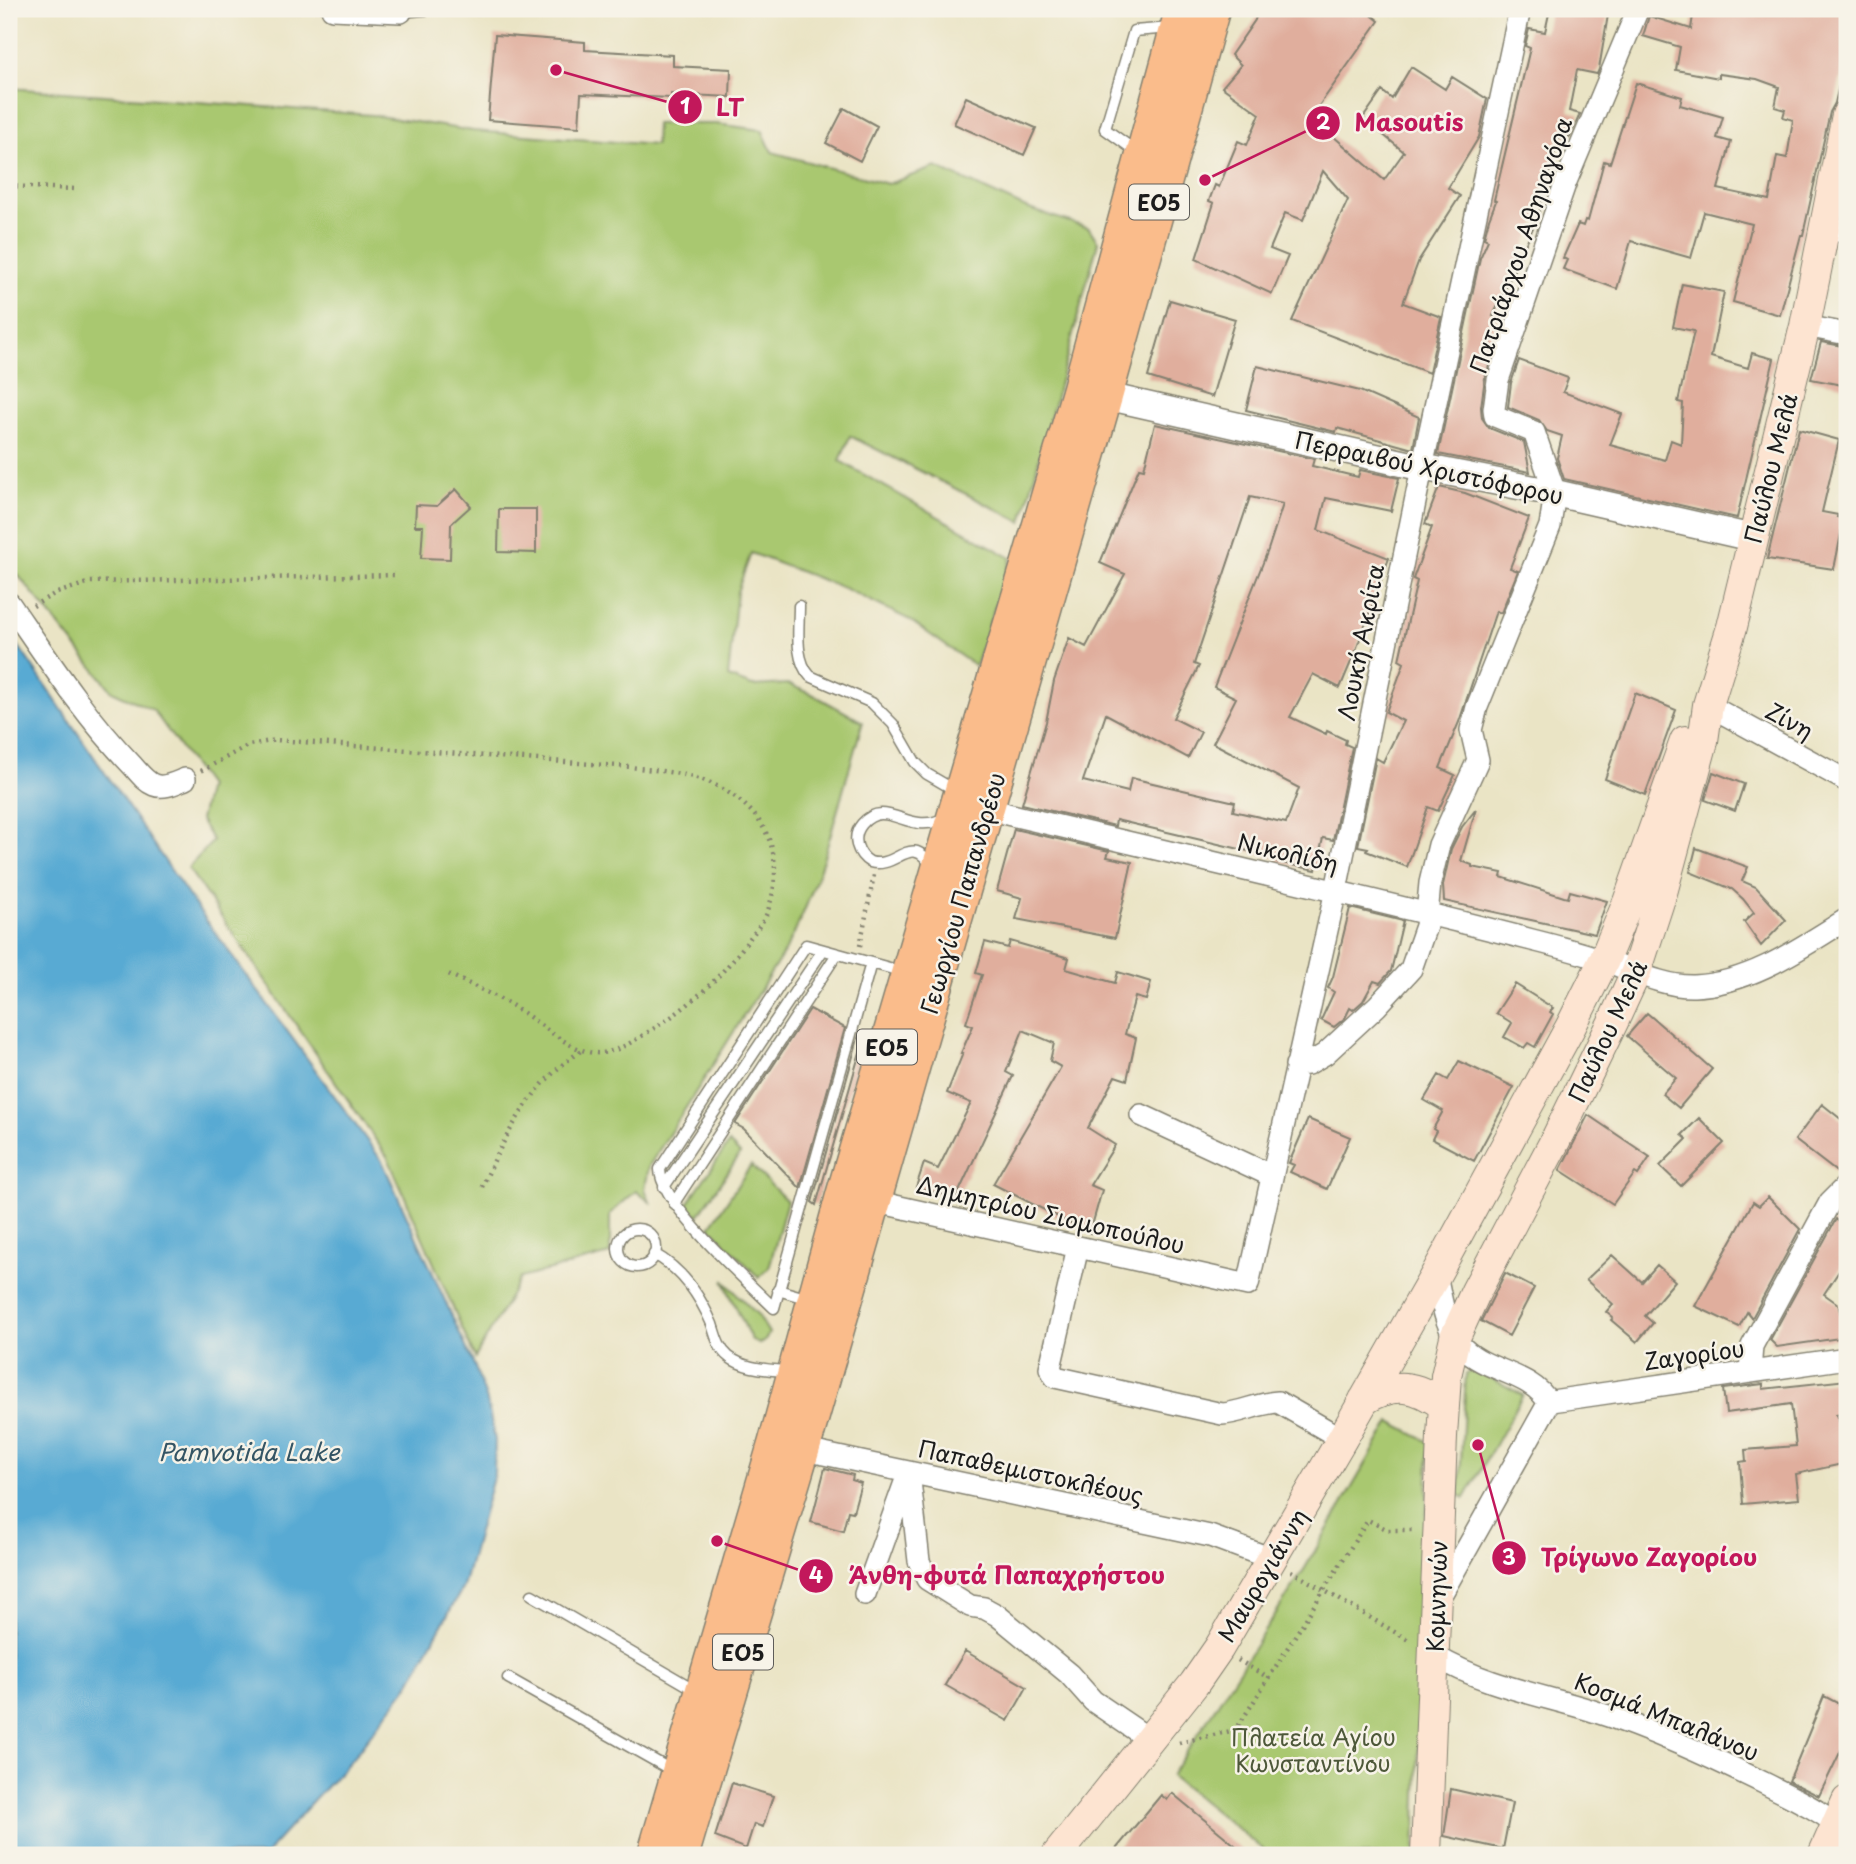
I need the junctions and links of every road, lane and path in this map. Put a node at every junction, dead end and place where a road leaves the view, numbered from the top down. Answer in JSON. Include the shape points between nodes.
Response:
{"nodes":[{"id":1,"x":332,"y":9,"type":"edge"},
{"id":2,"x":435,"y":9,"type":"edge"},
{"id":3,"x":1213,"y":9,"type":"edge"},
{"id":4,"x":1520,"y":9,"type":"edge"},
{"id":5,"x":1638,"y":9,"type":"edge"},
{"id":6,"x":401,"y":12,"type":"joint"},
{"id":7,"x":1180,"y":18,"type":"edge"},
{"id":8,"x":1847,"y":115,"type":"edge"},
{"id":9,"x":1143,"y":156,"type":"junction"},
{"id":10,"x":9,"y":187,"type":"edge"},
{"id":11,"x":75,"y":189,"type":"dead end"},
{"id":12,"x":1835,"y":228,"type":"edge"},
{"id":13,"x":1805,"y":326,"type":"junction"},
{"id":14,"x":1847,"y":334,"type":"edge"},
{"id":15,"x":1092,"y":392,"type":"junction"},
{"id":16,"x":1422,"y":466,"type":"junction"},
{"id":17,"x":1555,"y":493,"type":"junction"},
{"id":18,"x":1753,"y":538,"type":"junction"},
{"id":19,"x":396,"y":575,"type":"dead end"},
{"id":20,"x":799,"y":606,"type":"dead end"},
{"id":21,"x":14,"y":610,"type":"edge"},
{"id":22,"x":1708,"y":705,"type":"junction"},
{"id":23,"x":185,"y":779,"type":"joint"},
{"id":24,"x":1847,"y":781,"type":"edge"},
{"id":25,"x":968,"y":803,"type":"junction"},
{"id":26,"x":876,"y":864,"type":"junction"},
{"id":27,"x":936,"y":875,"type":"junction"},
{"id":28,"x":1336,"y":890,"type":"junction"},
{"id":29,"x":1426,"y":913,"type":"junction"},
{"id":30,"x":1847,"y":919,"type":"edge"},
{"id":31,"x":823,"y":950,"type":"junction"},
{"id":32,"x":837,"y":954,"type":"junction"},
{"id":33,"x":857,"y":959,"type":"junction"},
{"id":34,"x":1604,"y":960,"type":"junction"},
{"id":35,"x":871,"y":963,"type":"junction"},
{"id":36,"x":1636,"y":972,"type":"junction"},
{"id":37,"x":446,"y":973,"type":"dead end"},
{"id":38,"x":922,"y":977,"type":"junction"},
{"id":39,"x":581,"y":1051,"type":"junction"},
{"id":40,"x":1296,"y":1065,"type":"junction"},
{"id":41,"x":1141,"y":1115,"type":"dead end"},
{"id":42,"x":1272,"y":1176,"type":"junction"},
{"id":43,"x":1847,"y":1185,"type":"edge"},
{"id":44,"x":482,"y":1187,"type":"dead end"},
{"id":45,"x":664,"y":1187,"type":"junction"},
{"id":46,"x":858,"y":1198,"type":"junction"},
{"id":47,"x":674,"y":1203,"type":"junction"},
{"id":48,"x":1078,"y":1247,"type":"junction"},
{"id":49,"x":654,"y":1254,"type":"dead end"},
{"id":50,"x":1436,"y":1273,"type":"junction"},
{"id":51,"x":1248,"y":1285,"type":"joint"},
{"id":52,"x":778,"y":1290,"type":"junction"},
{"id":53,"x":813,"y":1300,"type":"junction"},
{"id":54,"x":1455,"y":1337,"type":"junction"},
{"id":55,"x":1847,"y":1358,"type":"edge"},
{"id":56,"x":794,"y":1372,"type":"junction"},
{"id":57,"x":1750,"y":1372,"type":"junction"},
{"id":58,"x":1364,"y":1401,"type":"junction"},
{"id":59,"x":1549,"y":1404,"type":"junction"},
{"id":60,"x":1444,"y":1406,"type":"junction"},
{"id":61,"x":1342,"y":1439,"type":"junction"},
{"id":62,"x":789,"y":1446,"type":"junction"},
{"id":63,"x":909,"y":1472,"type":"junction"},
{"id":64,"x":1438,"y":1530,"type":"junction"},
{"id":65,"x":1272,"y":1559,"type":"junction"},
{"id":66,"x":1323,"y":1590,"type":"junction"},
{"id":67,"x":865,"y":1594,"type":"dead end"},
{"id":68,"x":532,"y":1595,"type":"dead end"},
{"id":69,"x":1437,"y":1602,"type":"junction"},
{"id":70,"x":1219,"y":1648,"type":"junction"},
{"id":71,"x":1435,"y":1656,"type":"junction"},
{"id":72,"x":508,"y":1678,"type":"dead end"},
{"id":73,"x":1268,"y":1678,"type":"junction"},
{"id":74,"x":701,"y":1693,"type":"junction"},
{"id":75,"x":1146,"y":1742,"type":"junction"},
{"id":76,"x":678,"y":1774,"type":"junction"},
{"id":77,"x":1844,"y":1819,"type":"edge"},
{"id":78,"x":654,"y":1855,"type":"edge"},
{"id":79,"x":682,"y":1855,"type":"edge"},
{"id":80,"x":1057,"y":1855,"type":"edge"},
{"id":81,"x":1426,"y":1855,"type":"edge"},
{"id":82,"x":1822,"y":1855,"type":"edge"}],
"edges":[{"from":1,"to":6,"type":"street"},
{"from":2,"to":6,"type":"lane"},
{"from":3,"to":15,"type":"main road","name":"Γεωργίου Παπανδρέου","number":"ΕΟ5"},
{"from":4,"to":16,"type":"street","name":"Λουκή Ακρίτα"},
{"from":5,"to":17,"type":"street","name":"Πατριάρχου Αθηναγόρα","via":[[1565,184],[1498,380],[1495,416],[1534,432]]},
{"from":7,"to":9,"type":"main road","name":"Γεωργίου Παπανδρέου","number":"ΕΟ5"},
{"from":7,"to":9,"type":"lane","via":[[1134,31],[1105,129]]},
{"from":8,"to":12,"type":"main road","name":"Παύλου Μελά"},
{"from":9,"to":15,"type":"main road","name":"Γεωργίου Παπανδρέου","number":"ΕΟ5"},
{"from":10,"to":11,"type":"path"},
{"from":12,"to":13,"type":"main road","name":"Παύλου Μελά"},
{"from":13,"to":14,"type":"street"},
{"from":13,"to":18,"type":"main road","name":"Παύλου Μελά"},
{"from":15,"to":16,"type":"street","name":"Περραιβού Χριστόφορου"},
{"from":15,"to":25,"type":"main road","name":"Γεωργίου Παπανδρέου","number":"ΕΟ5"},
{"from":16,"to":17,"type":"street","name":"Περραιβού Χριστόφορου"},
{"from":16,"to":28,"type":"street","name":"Λουκή Ακρίτα"},
{"from":17,"to":18,"type":"street","name":"Περραιβού Χριστόφορου"},
{"from":17,"to":29,"type":"street","name":"Πατριάρχου Αθηναγόρα","via":[[1550,526],[1476,707],[1471,730],[1478,760],[1439,845]]},
{"from":18,"to":22,"type":"main road","name":"Παύλου Μελά"},
{"from":19,"to":21,"type":"path","via":[[90,582]]},
{"from":20,"to":25,"type":"lane","via":[[801,660],[806,672],[872,703],[892,724],[915,762]]},
{"from":21,"to":23,"type":"street","via":[[76,699],[144,778],[166,787]]},
{"from":22,"to":24,"type":"street","name":"Ζίνη"},
{"from":22,"to":34,"type":"main road","name":"Παύλου Μελά","via":[[1686,737]]},
{"from":22,"to":36,"type":"main road","name":"Παύλου Μελά","via":[[1673,855]]},
{"from":23,"to":39,"type":"path","via":[[249,745],[276,740],[631,768],[718,786],[737,799],[758,816],[773,848],[774,882],[763,920],[720,976],[675,1016],[616,1049],[600,1054]]},
{"from":25,"to":26,"type":"lane","via":[[930,823],[888,813],[867,819],[858,830],[857,845],[864,858]]},
{"from":25,"to":27,"type":"main road","name":"Γεωργίου Παπανδρέου","number":"ΕΟ5"},
{"from":25,"to":28,"type":"street","name":"Νικολίδη"},
{"from":25,"to":38,"type":"main road","name":"Γεωργίου Παπανδρέου","number":"ΕΟ5"},
{"from":26,"to":27,"type":"lane","via":[[917,851]]},
{"from":26,"to":33,"type":"path"},
{"from":27,"to":38,"type":"main road","name":"Γεωργίου Παπανδρέου","number":"ΕΟ5"},
{"from":28,"to":29,"type":"street","name":"Νικολίδη"},
{"from":28,"to":40,"type":"street","name":"Λουκή Ακρίτα"},
{"from":29,"to":34,"type":"street","name":"Νικολίδη"},
{"from":29,"to":40,"type":"street","name":"Πατριάρχου Αθηναγόρα","via":[[1423,936],[1406,977],[1325,1054],[1308,1065]]},
{"from":30,"to":36,"type":"street","name":"Νικολίδη","via":[[1780,959],[1711,984],[1683,986]]},
{"from":31,"to":32,"type":"lane"},
{"from":31,"to":45,"type":"lane"},
{"from":31,"to":45,"type":"lane","via":[[806,945],[660,1169]]},
{"from":32,"to":33,"type":"lane"},
{"from":32,"to":47,"type":"lane"},
{"from":33,"to":35,"type":"lane"},
{"from":34,"to":36,"type":"street","name":"Νικολίδη"},
{"from":34,"to":50,"type":"main road","name":"Παύλου Μελά"},
{"from":35,"to":38,"type":"lane"},
{"from":35,"to":52,"type":"lane"},
{"from":36,"to":54,"type":"main road","name":"Παύλου Μελά"},
{"from":37,"to":39,"type":"path","via":[[512,1006]]},
{"from":38,"to":46,"type":"main road","name":"Γεωργίου Παπανδρέου","number":"ΕΟ5"},
{"from":39,"to":44,"type":"path","via":[[565,1061],[528,1102],[502,1141]]},
{"from":40,"to":42,"type":"street","name":"Λουκή Ακρίτα"},
{"from":41,"to":42,"type":"street"},
{"from":42,"to":51,"type":"street","name":"Λουκή Ακρίτα"},
{"from":43,"to":57,"type":"street","via":[[1830,1202],[1752,1346]]},
{"from":45,"to":47,"type":"lane"},
{"from":46,"to":48,"type":"street","name":"Δημητρίου Σιομοπούλου"},
{"from":46,"to":53,"type":"main road","name":"Γεωργίου Παπανδρέου","number":"ΕΟ5"},
{"from":46,"to":62,"type":"main road","name":"Γεωργίου Παπανδρέου","number":"ΕΟ5"},
{"from":47,"to":52,"type":"lane","via":[[774,1308]]},
{"from":48,"to":51,"type":"street","name":"Δημητρίου Σιομοπούλου"},
{"from":48,"to":61,"type":"street","via":[[1050,1368],[1055,1377],[1222,1414],[1278,1402]]},
{"from":49,"to":56,"type":"lane","via":[[694,1290],[729,1357],[756,1368]]},
{"from":50,"to":54,"type":"street"},
{"from":50,"to":58,"type":"main road","name":"Μαυρογιάννη"},
{"from":52,"to":53,"type":"lane"},
{"from":53,"to":56,"type":"main road","name":"Γεωργίου Παπανδρέου","number":"ΕΟ5"},
{"from":54,"to":59,"type":"street","via":[[1465,1351],[1540,1390]]},
{"from":54,"to":60,"type":"main road","name":"Κομνηνών"},
{"from":55,"to":57,"type":"street","name":"Ζαγορίου"},
{"from":56,"to":62,"type":"main road","name":"Γεωργίου Παπανδρέου","number":"ΕΟ5"},
{"from":57,"to":59,"type":"street","name":"Ζαγορίου"},
{"from":58,"to":60,"type":"main road","via":[[1379,1391],[1410,1388]]},
{"from":58,"to":61,"type":"main road","name":"Μαυρογιάννη"},
{"from":59,"to":69,"type":"street"},
{"from":60,"to":64,"type":"main road","name":"Κομνηνών"},
{"from":61,"to":65,"type":"main road","name":"Μαυρογιάννη"},
{"from":62,"to":63,"type":"street","name":"Παπαθεμιστοκλέους"},
{"from":62,"to":74,"type":"main road","name":"Γεωργίου Παπανδρέου","number":"ΕΟ5"},
{"from":62,"to":79,"type":"main road","name":"Γεωργίου Παπανδρέου","number":"ΕΟ5"},
{"from":63,"to":65,"type":"street","name":"Παπαθεμιστοκλέους","via":[[1210,1536]]},
{"from":63,"to":67,"type":"street"},
{"from":63,"to":75,"type":"street","via":[[919,1561],[927,1579],[970,1606],[997,1615]]},
{"from":64,"to":66,"type":"path","via":[[1388,1530],[1368,1520]]},
{"from":64,"to":69,"type":"main road","name":"Κομνηνών"},
{"from":65,"to":66,"type":"path"},
{"from":65,"to":70,"type":"main road","name":"Μαυρογιάννη"},
{"from":66,"to":71,"type":"path"},
{"from":66,"to":73,"type":"path"},
{"from":68,"to":74,"type":"lane"},
{"from":69,"to":71,"type":"main road","name":"Κομνηνών"},
{"from":70,"to":73,"type":"path"},
{"from":70,"to":75,"type":"main road","name":"Μαυρογιάννη"},
{"from":71,"to":77,"type":"street","name":"Κοσμά Μπαλάνου","via":[[1469,1675],[1593,1711]]},
{"from":71,"to":81,"type":"main road","name":"Κομνηνών"},
{"from":72,"to":76,"type":"lane"},
{"from":73,"to":75,"type":"path","via":[[1235,1730],[1156,1748]]},
{"from":74,"to":76,"type":"main road","name":"Γεωργίου Παπανδρέου","number":"ΕΟ5"},
{"from":75,"to":80,"type":"main road","name":"Μαυρογιάννη"},
{"from":76,"to":78,"type":"main road","name":"Γεωργίου Παπανδρέου","number":"ΕΟ5"},
{"from":77,"to":82,"type":"main road"}]}
